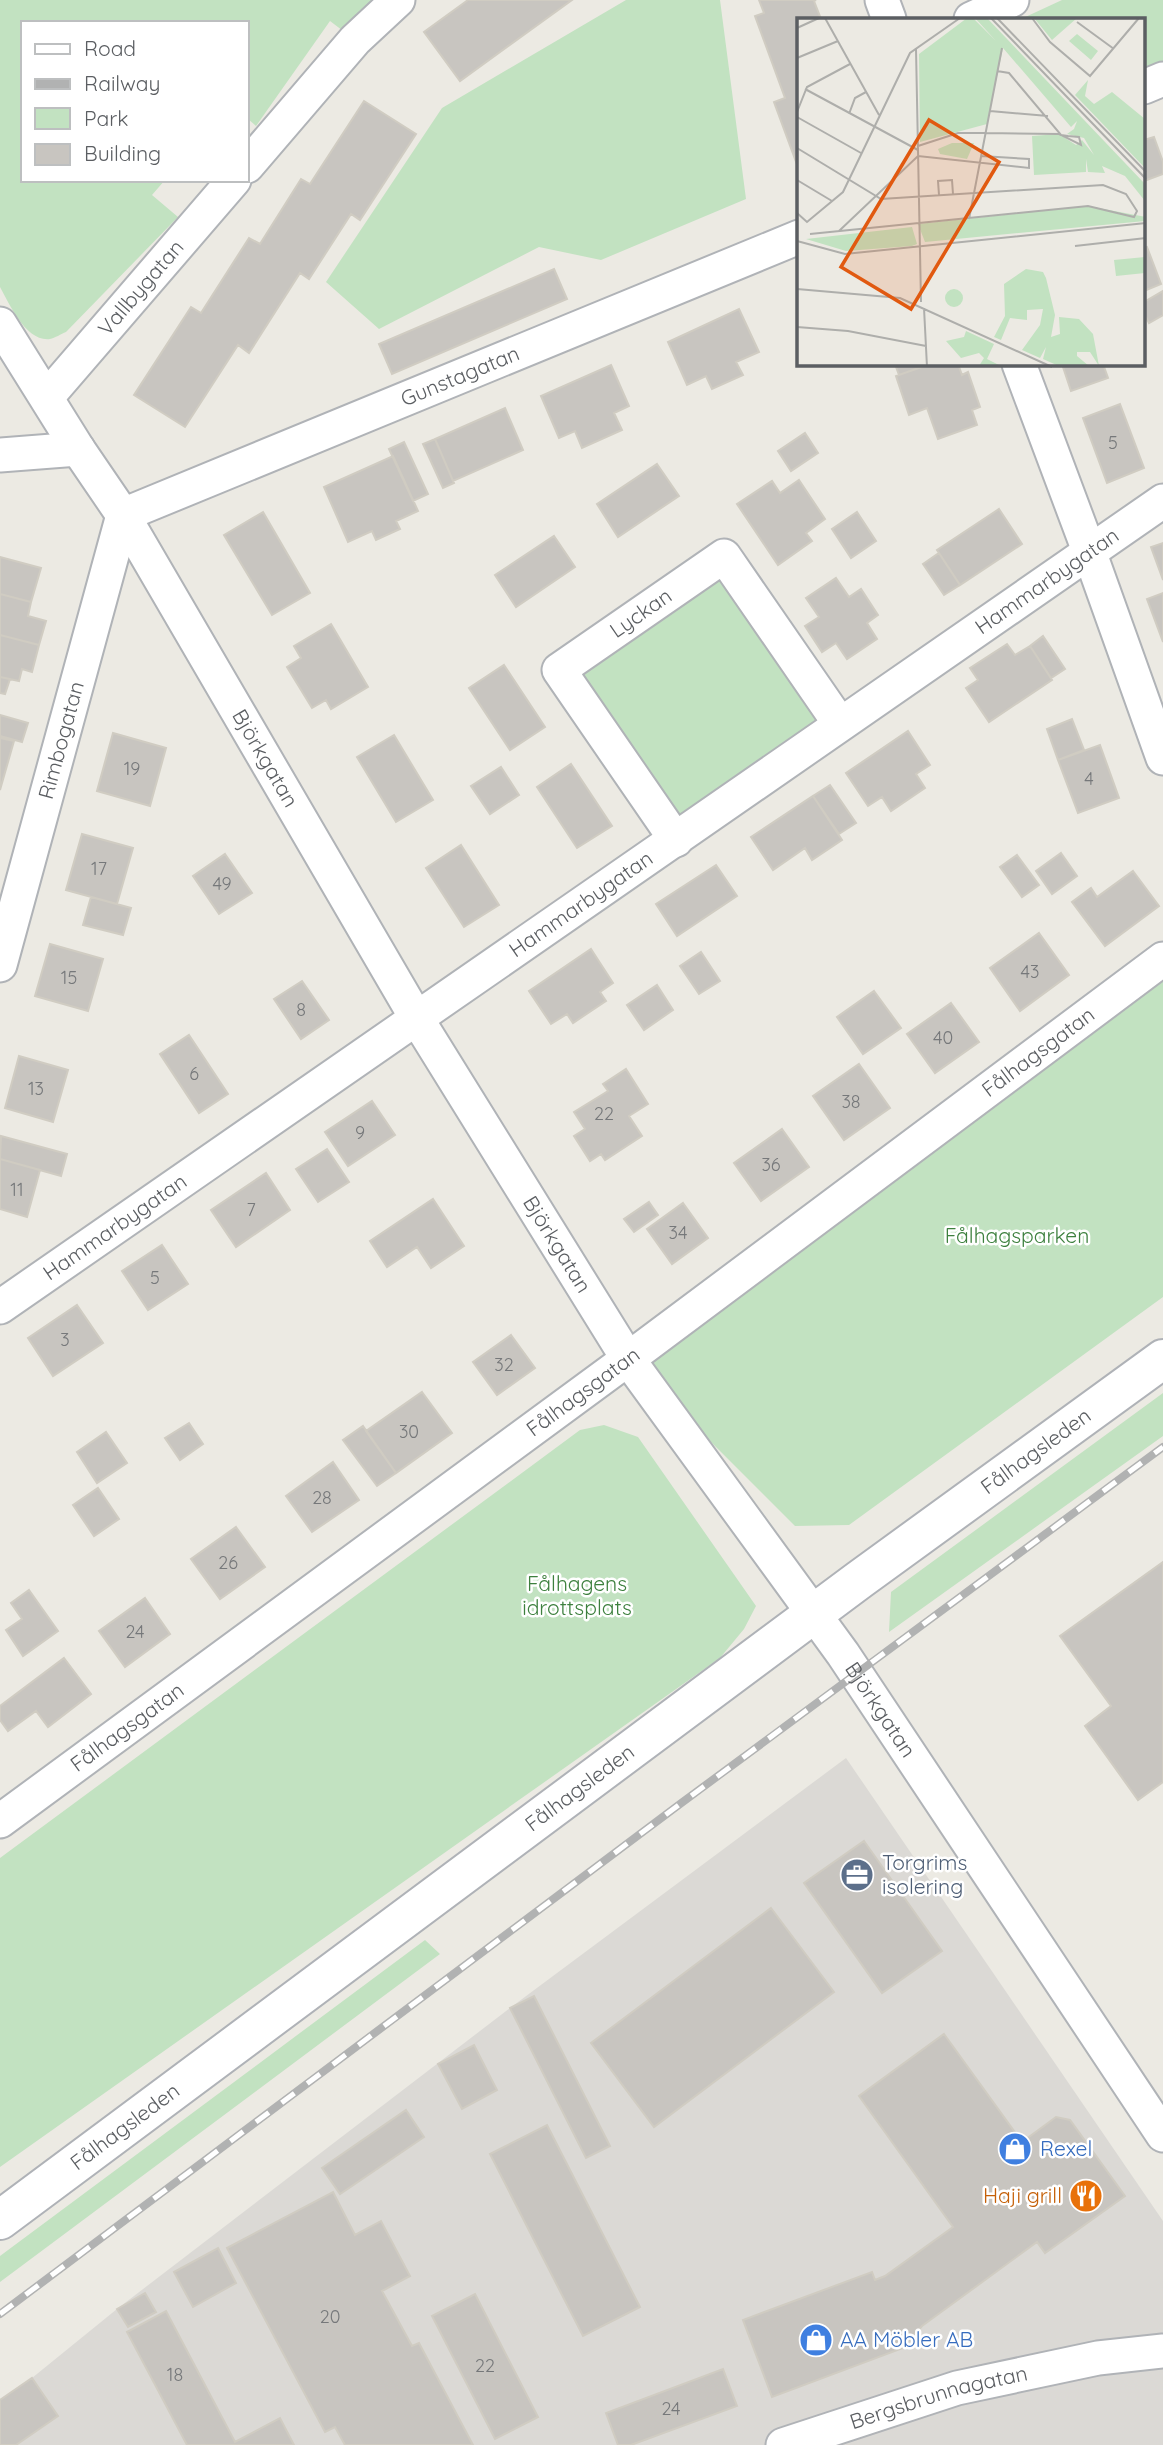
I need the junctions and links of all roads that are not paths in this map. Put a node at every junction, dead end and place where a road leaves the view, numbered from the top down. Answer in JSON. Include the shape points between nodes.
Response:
{"nodes":[{"id":1,"x":398,"y":0,"type":"edge"},
{"id":2,"x":882,"y":0,"type":"edge"},
{"id":3,"x":1012,"y":0,"type":"edge"},
{"id":4,"x":889,"y":18,"type":"edge"},
{"id":5,"x":973,"y":18,"type":"edge"},
{"id":6,"x":1163,"y":79,"type":"edge"},
{"id":7,"x":1146,"y":86,"type":"edge"},
{"id":8,"x":248,"y":165,"type":"edge"},
{"id":9,"x":232,"y":182,"type":"edge"},
{"id":10,"x":797,"y":238,"type":"edge"},
{"id":11,"x":0,"y":324,"type":"edge"},
{"id":12,"x":1020,"y":366,"type":"edge"},
{"id":13,"x":47,"y":397,"type":"junction"},
{"id":14,"x":78,"y":449,"type":"junction"},
{"id":15,"x":0,"y":455,"type":"edge"},
{"id":16,"x":1163,"y":501,"type":"edge"},
{"id":17,"x":123,"y":515,"type":"junction"},
{"id":18,"x":1089,"y":551,"type":"junction"},
{"id":19,"x":840,"y":724,"type":"junction"},
{"id":20,"x":1163,"y":758,"type":"edge"},
{"id":21,"x":676,"y":840,"type":"junction"},
{"id":22,"x":1163,"y":959,"type":"edge"},
{"id":23,"x":0,"y":965,"type":"edge"},
{"id":24,"x":417,"y":1019,"type":"junction"},
{"id":25,"x":0,"y":1307,"type":"edge"},
{"id":26,"x":628,"y":1359,"type":"junction"},
{"id":27,"x":1163,"y":1359,"type":"edge"},
{"id":28,"x":814,"y":1615,"type":"junction"},
{"id":29,"x":0,"y":1821,"type":"edge"},
{"id":30,"x":1163,"y":2135,"type":"edge"},
{"id":31,"x":0,"y":2220,"type":"edge"},
{"id":32,"x":1163,"y":2329,"type":"edge"},
{"id":33,"x":1163,"y":2351,"type":"edge"},
{"id":34,"x":1098,"y":2358,"type":"junction"},
{"id":35,"x":783,"y":2445,"type":"edge"}],
"edges":[{"from":1,"to":8,"type":"street","via":[[355,40]]},
{"from":2,"to":4,"type":"street"},
{"from":3,"to":5,"type":"street"},
{"from":6,"to":7,"type":"street"},
{"from":9,"to":13,"type":"street","name":"Vallbygatan"},
{"from":10,"to":17,"type":"street","name":"Gunstagatan"},
{"from":11,"to":13,"type":"street","name":"Björkgatan"},
{"from":12,"to":18,"type":"street"},
{"from":13,"to":14,"type":"street","name":"Björkgatan"},
{"from":14,"to":15,"type":"street"},
{"from":14,"to":17,"type":"street","name":"Björkgatan"},
{"from":16,"to":18,"type":"street","name":"Hammarbygatan"},
{"from":17,"to":23,"type":"street","name":"Rimbogatan"},
{"from":17,"to":24,"type":"street","name":"Björkgatan"},
{"from":18,"to":19,"type":"street","name":"Hammarbygatan"},
{"from":18,"to":20,"type":"street"},
{"from":19,"to":21,"type":"street","name":"Hammarbygatan"},
{"from":19,"to":21,"type":"street","name":"Lyckan","via":[[724,556],[570,662],[559,670]]},
{"from":21,"to":24,"type":"street","name":"Hammarbygatan"},
{"from":22,"to":26,"type":"street","name":"Fålhagsgatan"},
{"from":24,"to":25,"type":"street","name":"Hammarbygatan"},
{"from":24,"to":26,"type":"street","name":"Björkgatan"},
{"from":26,"to":28,"type":"street","name":"Björkgatan"},
{"from":26,"to":29,"type":"street","name":"Fålhagsgatan"},
{"from":27,"to":28,"type":"main road","name":"Fålhagsleden"},
{"from":28,"to":30,"type":"street","name":"Björkgatan"},
{"from":28,"to":31,"type":"main road","name":"Fålhagsleden"},
{"from":32,"to":34,"type":"street","name":"Bergsbrunnagatan"},
{"from":33,"to":34,"type":"street","name":"Bergsbrunnagatan"},
{"from":34,"to":35,"type":"street","name":"Bergsbrunnagatan","via":[[957,2388]]}]}
